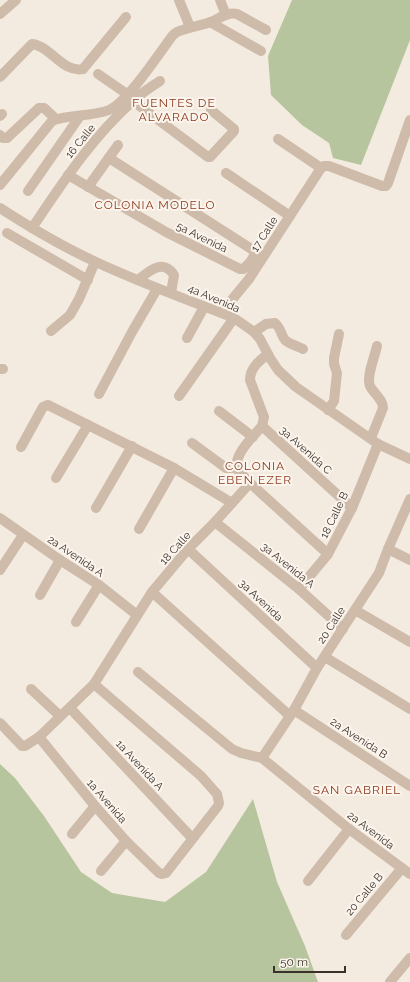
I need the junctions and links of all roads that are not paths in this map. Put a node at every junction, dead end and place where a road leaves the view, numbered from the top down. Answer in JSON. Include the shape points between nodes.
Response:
{"nodes":[{"id":1,"x":16,"y":0,"type":"edge"},
{"id":2,"x":179,"y":0,"type":"edge"},
{"id":3,"x":220,"y":0,"type":"edge"},
{"id":4,"x":0,"y":14,"type":"edge"},
{"id":5,"x":226,"y":15,"type":"junction"},
{"id":6,"x":126,"y":17,"type":"dead end"},
{"id":7,"x":210,"y":22,"type":"junction"},
{"id":8,"x":190,"y":27,"type":"junction"},
{"id":9,"x":266,"y":30,"type":"dead end"},
{"id":10,"x":261,"y":51,"type":"dead end"},
{"id":11,"x":98,"y":74,"type":"dead end"},
{"id":12,"x":0,"y":77,"type":"edge"},
{"id":13,"x":160,"y":81,"type":"dead end"},
{"id":14,"x":130,"y":98,"type":"junction"},
{"id":15,"x":211,"y":110,"type":"dead end"},
{"id":16,"x":80,"y":116,"type":"junction"},
{"id":17,"x":56,"y":119,"type":"junction"},
{"id":18,"x":410,"y":120,"type":"edge"},
{"id":19,"x":0,"y":135,"type":"edge"},
{"id":20,"x":278,"y":139,"type":"dead end"},
{"id":21,"x":118,"y":145,"type":"dead end"},
{"id":22,"x":109,"y":158,"type":"junction"},
{"id":23,"x":323,"y":167,"type":"junction"},
{"id":24,"x":226,"y":173,"type":"dead end"},
{"id":25,"x":68,"y":175,"type":"junction"},
{"id":26,"x":0,"y":185,"type":"edge"},
{"id":27,"x":88,"y":187,"type":"junction"},
{"id":28,"x":28,"y":191,"type":"dead end"},
{"id":29,"x":0,"y":208,"type":"edge"},
{"id":30,"x":290,"y":216,"type":"junction"},
{"id":31,"x":32,"y":228,"type":"junction"},
{"id":32,"x":7,"y":233,"type":"dead end"},
{"id":33,"x":95,"y":262,"type":"junction"},
{"id":34,"x":88,"y":280,"type":"junction"},
{"id":35,"x":138,"y":280,"type":"junction"},
{"id":36,"x":157,"y":289,"type":"junction"},
{"id":37,"x":171,"y":293,"type":"junction"},
{"id":38,"x":204,"y":306,"type":"junction"},
{"id":39,"x":221,"y":313,"type":"junction"},
{"id":40,"x":234,"y":318,"type":"junction"},
{"id":41,"x":51,"y":332,"type":"dead end"},
{"id":42,"x":254,"y":332,"type":"junction"},
{"id":43,"x":340,"y":334,"type":"dead end"},
{"id":44,"x":187,"y":338,"type":"dead end"},
{"id":45,"x":377,"y":346,"type":"dead end"},
{"id":46,"x":303,"y":349,"type":"dead end"},
{"id":47,"x":268,"y":354,"type":"junction"},
{"id":48,"x":99,"y":394,"type":"dead end"},
{"id":49,"x":179,"y":396,"type":"dead end"},
{"id":50,"x":328,"y":410,"type":"junction"},
{"id":51,"x":219,"y":411,"type":"dead end"},
{"id":52,"x":88,"y":425,"type":"junction"},
{"id":53,"x":262,"y":426,"type":"junction"},
{"id":54,"x":253,"y":437,"type":"junction"},
{"id":55,"x":374,"y":441,"type":"junction"},
{"id":56,"x":192,"y":443,"type":"dead end"},
{"id":57,"x":132,"y":446,"type":"junction"},
{"id":58,"x":21,"y":447,"type":"dead end"},
{"id":59,"x":410,"y":460,"type":"edge"},
{"id":60,"x":174,"y":468,"type":"junction"},
{"id":61,"x":236,"y":468,"type":"junction"},
{"id":62,"x":56,"y":478,"type":"dead end"},
{"id":63,"x":250,"y":484,"type":"junction"},
{"id":64,"x":410,"y":499,"type":"edge"},
{"id":65,"x":232,"y":503,"type":"junction"},
{"id":66,"x":96,"y":508,"type":"dead end"},
{"id":67,"x":352,"y":508,"type":"junction"},
{"id":68,"x":0,"y":518,"type":"edge"},
{"id":69,"x":216,"y":522,"type":"junction"},
{"id":70,"x":139,"y":529,"type":"dead end"},
{"id":71,"x":23,"y":535,"type":"junction"},
{"id":72,"x":188,"y":549,"type":"junction"},
{"id":73,"x":388,"y":549,"type":"junction"},
{"id":74,"x":328,"y":554,"type":"junction"},
{"id":75,"x":60,"y":560,"type":"junction"},
{"id":76,"x":410,"y":560,"type":"edge"},
{"id":77,"x":0,"y":570,"type":"edge"},
{"id":78,"x":99,"y":585,"type":"junction"},
{"id":79,"x":299,"y":589,"type":"junction"},
{"id":80,"x":152,"y":592,"type":"junction"},
{"id":81,"x":40,"y":595,"type":"dead end"},
{"id":82,"x":355,"y":610,"type":"junction"},
{"id":83,"x":137,"y":615,"type":"junction"},
{"id":84,"x":76,"y":622,"type":"dead end"},
{"id":85,"x":343,"y":629,"type":"junction"},
{"id":86,"x":410,"y":642,"type":"edge"},
{"id":87,"x":325,"y":657,"type":"junction"},
{"id":88,"x":317,"y":668,"type":"junction"},
{"id":89,"x":138,"y":672,"type":"dead end"},
{"id":90,"x":94,"y":684,"type":"junction"},
{"id":91,"x":31,"y":689,"type":"dead end"},
{"id":92,"x":70,"y":708,"type":"junction"},
{"id":93,"x":410,"y":709,"type":"edge"},
{"id":94,"x":292,"y":713,"type":"junction"},
{"id":95,"x":60,"y":716,"type":"junction"},
{"id":96,"x":0,"y":723,"type":"edge"},
{"id":97,"x":39,"y":737,"type":"junction"},
{"id":98,"x":262,"y":758,"type":"junction"},
{"id":99,"x":410,"y":786,"type":"edge"},
{"id":100,"x":95,"y":806,"type":"junction"},
{"id":101,"x":349,"y":829,"type":"junction"},
{"id":102,"x":72,"y":834,"type":"dead end"},
{"id":103,"x":192,"y":838,"type":"junction"},
{"id":104,"x":126,"y":841,"type":"junction"},
{"id":105,"x":402,"y":868,"type":"junction"},
{"id":106,"x":101,"y":871,"type":"dead end"},
{"id":107,"x":410,"y":874,"type":"edge"},
{"id":108,"x":308,"y":881,"type":"dead end"},
{"id":109,"x":346,"y":935,"type":"dead end"},
{"id":110,"x":409,"y":960,"type":"edge"},
{"id":111,"x":390,"y":982,"type":"edge"}],
"edges":[{"from":1,"to":4,"type":"street"},
{"from":2,"to":8,"type":"street"},
{"from":3,"to":5,"type":"street"},
{"from":5,"to":7,"type":"street"},
{"from":5,"to":9,"type":"street","via":[[237,14]]},
{"from":6,"to":12,"type":"street","via":[[83,68],[70,68],[38,44],[32,44]]},
{"from":7,"to":8,"type":"street"},
{"from":7,"to":10,"type":"street"},
{"from":8,"to":14,"type":"street","via":[[173,35],[133,89]]},
{"from":11,"to":14,"type":"street"},
{"from":13,"to":14,"type":"street","name":"16 Calle"},
{"from":14,"to":15,"type":"street","via":[[208,158],[234,131],[234,128]]},
{"from":14,"to":16,"type":"street","via":[[109,110]]},
{"from":14,"to":25,"type":"street","name":"16 Calle"},
{"from":16,"to":17,"type":"street"},
{"from":16,"to":28,"type":"street"},
{"from":17,"to":19,"type":"street","via":[[44,108],[39,108],[7,138]]},
{"from":17,"to":26,"type":"street","via":[[49,123]]},
{"from":18,"to":23,"type":"street","via":[[386,186],[329,166]]},
{"from":20,"to":23,"type":"street"},
{"from":21,"to":22,"type":"street"},
{"from":22,"to":27,"type":"street"},
{"from":22,"to":27,"type":"street","name":"5a Avenida","via":[[253,250],[255,253],[246,267],[240,269],[166,232]]},
{"from":23,"to":30,"type":"street","name":"17 Calle"},
{"from":24,"to":30,"type":"street"},
{"from":25,"to":27,"type":"street","name":"5a Avenida"},
{"from":25,"to":31,"type":"street","name":"16 Calle"},
{"from":29,"to":31,"type":"street","name":"4a Avenida"},
{"from":30,"to":39,"type":"street","name":"17 Calle","via":[[249,279]]},
{"from":31,"to":33,"type":"street","name":"4a Avenida"},
{"from":32,"to":34,"type":"street"},
{"from":33,"to":34,"type":"street"},
{"from":33,"to":35,"type":"street","name":"4a Avenida"},
{"from":34,"to":41,"type":"street","via":[[70,315]]},
{"from":35,"to":36,"type":"street","name":"4a Avenida"},
{"from":35,"to":37,"type":"street","via":[[156,267],[171,270],[174,275]]},
{"from":36,"to":37,"type":"street","name":"4a Avenida"},
{"from":36,"to":48,"type":"street"},
{"from":37,"to":38,"type":"street","name":"4a Avenida"},
{"from":38,"to":39,"type":"street","name":"4a Avenida"},
{"from":38,"to":44,"type":"street"},
{"from":39,"to":40,"type":"street","name":"4a Avenida"},
{"from":40,"to":42,"type":"street","name":"4a Avenida"},
{"from":40,"to":49,"type":"street"},
{"from":42,"to":46,"type":"street","via":[[266,324],[275,323],[287,342]]},
{"from":42,"to":47,"type":"street","name":"4a Avenida"},
{"from":43,"to":50,"type":"street","via":[[334,358],[337,373],[334,402]]},
{"from":45,"to":55,"type":"street","name":"18 Calle B","via":[[369,381],[384,408]]},
{"from":47,"to":50,"type":"street","name":"4a Avenida","via":[[278,370],[296,387]]},
{"from":47,"to":53,"type":"street","via":[[250,374],[264,417]]},
{"from":50,"to":55,"type":"street","name":"4a Avenida"},
{"from":51,"to":54,"type":"street"},
{"from":52,"to":57,"type":"street"},
{"from":52,"to":58,"type":"street","via":[[46,405]]},
{"from":52,"to":62,"type":"street"},
{"from":53,"to":54,"type":"street"},
{"from":53,"to":67,"type":"street","name":"3a Avenida C"},
{"from":54,"to":61,"type":"street","via":[[239,455]]},
{"from":55,"to":59,"type":"street","name":"4a Avenida"},
{"from":55,"to":67,"type":"street","name":"18 Calle B"},
{"from":56,"to":61,"type":"street","via":[[226,468]]},
{"from":57,"to":60,"type":"street"},
{"from":57,"to":66,"type":"street"},
{"from":60,"to":65,"type":"street"},
{"from":60,"to":70,"type":"street"},
{"from":61,"to":63,"type":"street"},
{"from":63,"to":65,"type":"street","name":"18 Calle"},
{"from":63,"to":74,"type":"street"},
{"from":64,"to":73,"type":"street","name":"20 Calle"},
{"from":65,"to":69,"type":"street","name":"18 Calle"},
{"from":67,"to":74,"type":"street","name":"18 Calle B"},
{"from":68,"to":71,"type":"street","name":"2a Avenida A"},
{"from":69,"to":72,"type":"street","name":"18 Calle"},
{"from":69,"to":79,"type":"street","name":"3a Avenida A"},
{"from":71,"to":75,"type":"street","name":"2a Avenida A"},
{"from":71,"to":77,"type":"street"},
{"from":72,"to":80,"type":"street","name":"18 Calle"},
{"from":72,"to":88,"type":"street","name":"3a Avenida"},
{"from":73,"to":76,"type":"street"},
{"from":73,"to":82,"type":"street","name":"20 Calle","via":[[379,573]]},
{"from":74,"to":79,"type":"street","name":"18 Calle B"},
{"from":75,"to":78,"type":"street","name":"2a Avenida A"},
{"from":75,"to":81,"type":"street"},
{"from":78,"to":83,"type":"street","name":"2a Avenida A"},
{"from":78,"to":84,"type":"street"},
{"from":79,"to":85,"type":"street","name":"3a Avenida A"},
{"from":80,"to":83,"type":"street","name":"18 Calle"},
{"from":80,"to":94,"type":"street","name":"2a Avenida B"},
{"from":82,"to":85,"type":"street","name":"20 Calle"},
{"from":82,"to":86,"type":"street"},
{"from":83,"to":90,"type":"street","name":"18 Calle"},
{"from":85,"to":87,"type":"street","name":"20 Calle"},
{"from":87,"to":88,"type":"street","name":"20 Calle"},
{"from":87,"to":93,"type":"street"},
{"from":88,"to":94,"type":"street","name":"20 Calle"},
{"from":89,"to":98,"type":"street","via":[[232,749]]},
{"from":90,"to":92,"type":"street","name":"18 Calle"},
{"from":90,"to":103,"type":"street","via":[[201,776],[217,794],[220,803]]},
{"from":91,"to":95,"type":"street"},
{"from":92,"to":95,"type":"street","name":"18 Calle"},
{"from":92,"to":103,"type":"street","name":"1a Avenida A"},
{"from":94,"to":98,"type":"street","name":"20 Calle"},
{"from":94,"to":99,"type":"street","name":"2a Avenida B"},
{"from":95,"to":97,"type":"street","name":"18 Calle"},
{"from":96,"to":97,"type":"street","name":"18 Calle","via":[[24,746]]},
{"from":97,"to":100,"type":"street","name":"1a Avenida"},
{"from":98,"to":101,"type":"street","name":"2a Avenida"},
{"from":100,"to":102,"type":"street"},
{"from":100,"to":104,"type":"street","name":"1a Avenida"},
{"from":101,"to":105,"type":"street","name":"2a Avenida"},
{"from":101,"to":108,"type":"street"},
{"from":103,"to":104,"type":"street","name":"1a Avenida","via":[[166,873],[162,874]]},
{"from":104,"to":106,"type":"street"},
{"from":105,"to":107,"type":"street","name":"2a Avenida"},
{"from":105,"to":109,"type":"street","name":"20 Calle B"},
{"from":110,"to":111,"type":"street"}]}
